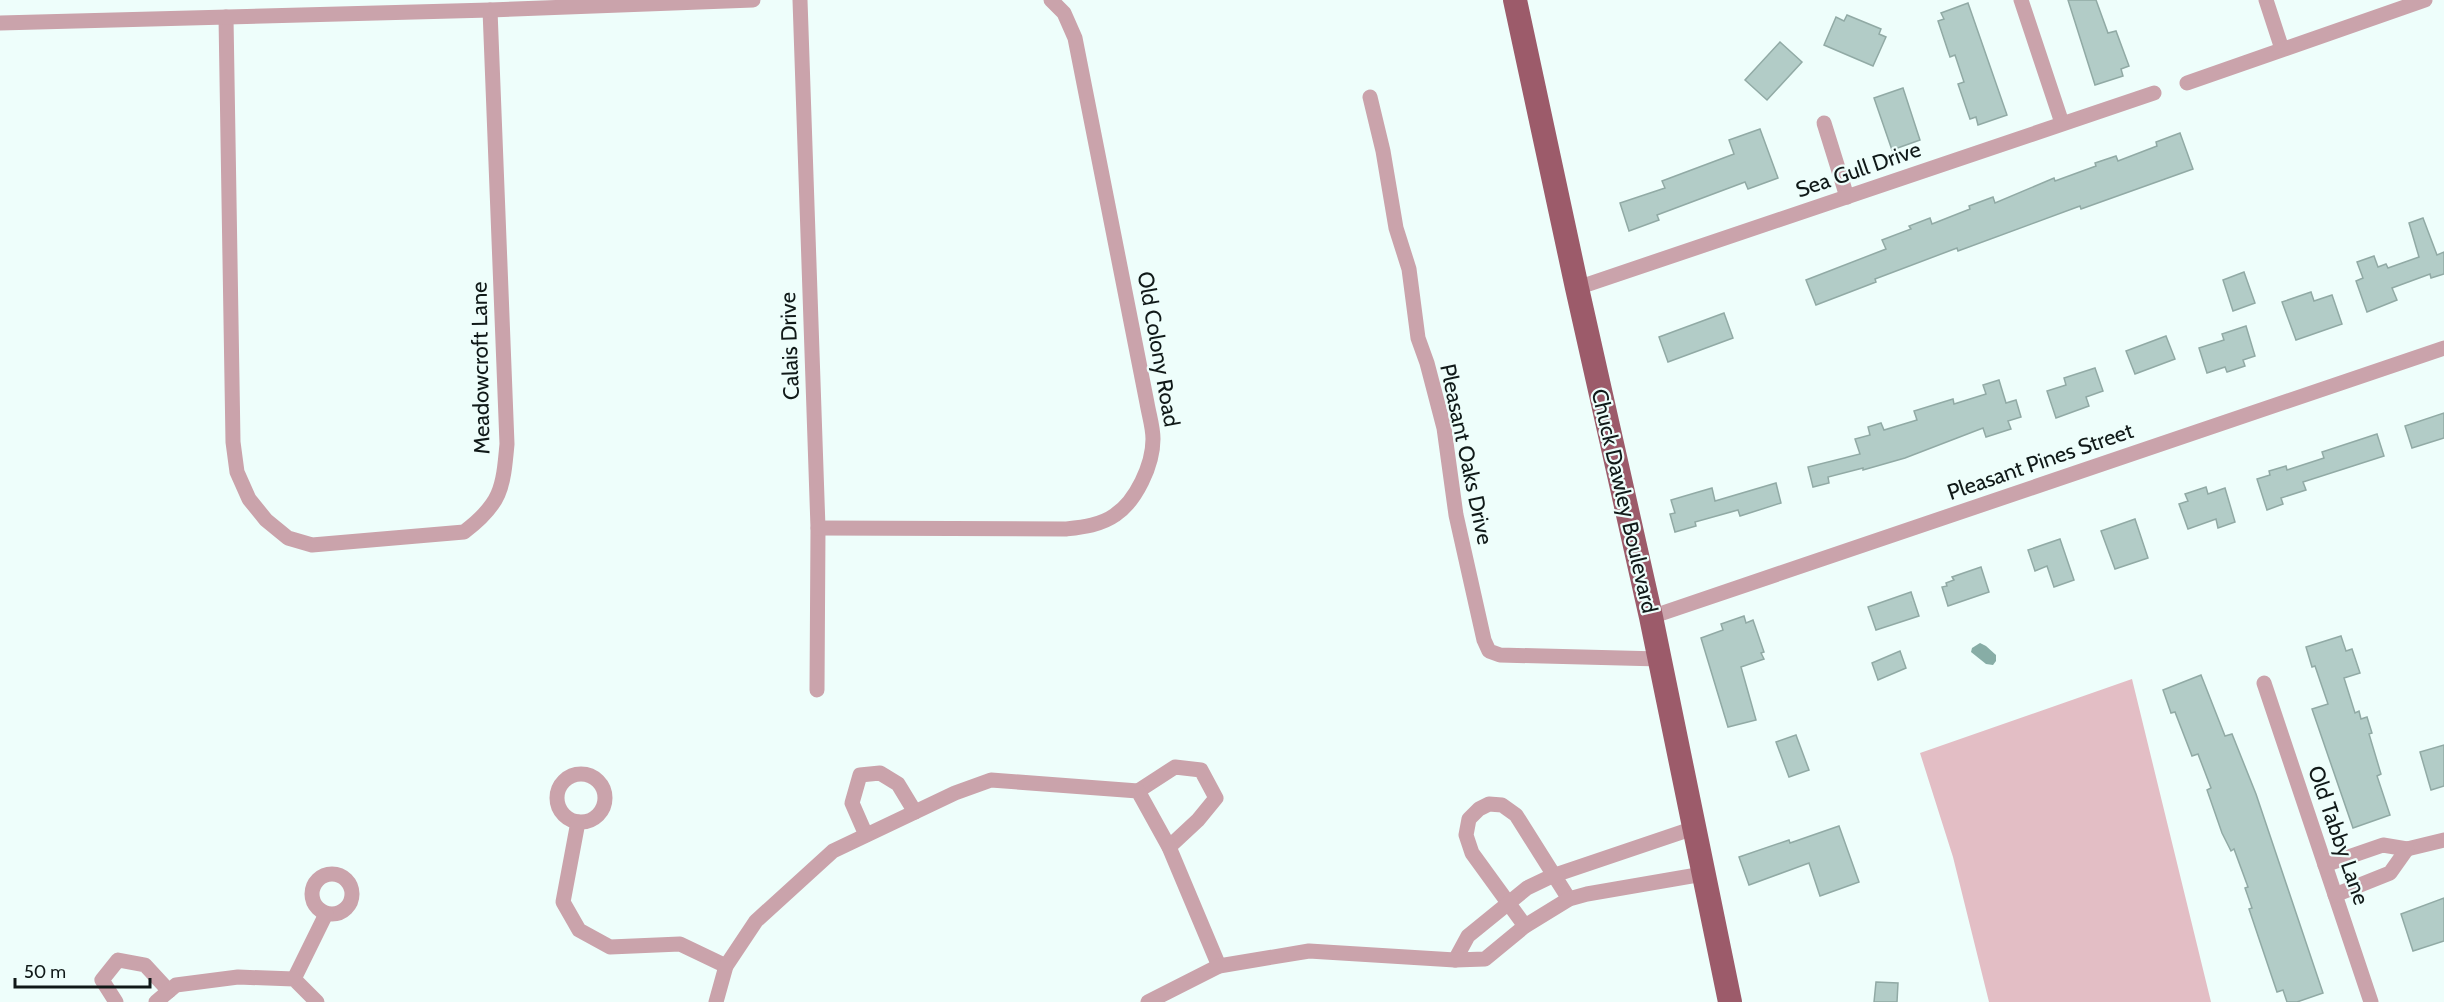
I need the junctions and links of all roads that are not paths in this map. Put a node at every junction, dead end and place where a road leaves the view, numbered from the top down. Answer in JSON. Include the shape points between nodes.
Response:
{"nodes":[{"id":1,"x":753,"y":0,"type":"edge"},
{"id":2,"x":800,"y":0,"type":"edge"},
{"id":3,"x":1051,"y":0,"type":"edge"},
{"id":4,"x":1515,"y":0,"type":"edge"},
{"id":5,"x":2021,"y":0,"type":"edge"},
{"id":6,"x":2266,"y":0,"type":"edge"},
{"id":7,"x":2425,"y":0,"type":"edge"},
{"id":8,"x":490,"y":10,"type":"junction"},
{"id":9,"x":226,"y":17,"type":"junction"},
{"id":10,"x":0,"y":23,"type":"edge"},
{"id":11,"x":2282,"y":49,"type":"junction"},
{"id":12,"x":2187,"y":83,"type":"dead end"},
{"id":13,"x":2154,"y":93,"type":"dead end"},
{"id":14,"x":1370,"y":97,"type":"dead end"},
{"id":15,"x":1824,"y":123,"type":"dead end"},
{"id":16,"x":2062,"y":123,"type":"junction"},
{"id":17,"x":1847,"y":197,"type":"junction"},
{"id":18,"x":1577,"y":288,"type":"junction"},
{"id":19,"x":2444,"y":348,"type":"edge"},
{"id":20,"x":818,"y":528,"type":"junction"},
{"id":21,"x":1652,"y":617,"type":"junction"},
{"id":22,"x":1660,"y":659,"type":"junction"},
{"id":23,"x":2264,"y":683,"type":"dead end"},
{"id":24,"x":817,"y":690,"type":"dead end"},
{"id":25,"x":1138,"y":791,"type":"junction"},
{"id":26,"x":915,"y":812,"type":"junction"},
{"id":27,"x":578,"y":822,"type":"dead end"},
{"id":28,"x":1694,"y":828,"type":"junction"},
{"id":29,"x":866,"y":835,"type":"junction"},
{"id":30,"x":2444,"y":840,"type":"edge"},
{"id":31,"x":1169,"y":848,"type":"junction"},
{"id":32,"x":2407,"y":849,"type":"junction"},
{"id":33,"x":2325,"y":865,"type":"junction"},
{"id":34,"x":1703,"y":874,"type":"junction"},
{"id":35,"x":1552,"y":876,"type":"junction"},
{"id":36,"x":2335,"y":895,"type":"junction"},
{"id":37,"x":1569,"y":900,"type":"junction"},
{"id":38,"x":1508,"y":903,"type":"junction"},
{"id":39,"x":326,"y":914,"type":"dead end"},
{"id":40,"x":1525,"y":926,"type":"junction"},
{"id":41,"x":1455,"y":960,"type":"junction"},
{"id":42,"x":726,"y":966,"type":"junction"},
{"id":43,"x":1219,"y":966,"type":"junction"},
{"id":44,"x":294,"y":979,"type":"junction"},
{"id":45,"x":169,"y":991,"type":"junction"},
{"id":46,"x":116,"y":1002,"type":"edge"},
{"id":47,"x":156,"y":1002,"type":"edge"},
{"id":48,"x":317,"y":1002,"type":"edge"},
{"id":49,"x":716,"y":1002,"type":"edge"},
{"id":50,"x":1148,"y":1002,"type":"edge"},
{"id":51,"x":1730,"y":1002,"type":"edge"},
{"id":52,"x":2371,"y":1002,"type":"edge"}],
"edges":[{"from":1,"to":8,"type":"street"},
{"from":2,"to":20,"type":"street","name":"Calais Drive"},
{"from":3,"to":20,"type":"street","name":"Old Colony Road","via":[[1064,13],[1075,38],[1147,403],[1153,439],[1150,467],[1134,495],[1116,515],[1091,526]]},
{"from":4,"to":18,"type":"main road","name":"Chuck Dawley Boulevard"},
{"from":5,"to":16,"type":"street"},
{"from":6,"to":11,"type":"street"},
{"from":7,"to":11,"type":"street"},
{"from":8,"to":9,"type":"street"},
{"from":8,"to":9,"type":"street","name":"Meadowcroft Lane","via":[[507,444],[499,496],[484,517],[464,532],[312,545],[288,538],[266,520],[249,499],[237,472],[233,442]]},
{"from":9,"to":10,"type":"street"},
{"from":11,"to":12,"type":"street"},
{"from":13,"to":16,"type":"street","name":"Sea Gull Drive"},
{"from":14,"to":22,"type":"street","name":"Pleasant Oaks Drive","via":[[1396,228],[1409,269],[1418,338],[1444,429],[1456,515],[1489,651],[1500,655]]},
{"from":15,"to":17,"type":"street"},
{"from":16,"to":17,"type":"street","name":"Sea Gull Drive"},
{"from":17,"to":18,"type":"street","name":"Sea Gull Drive"},
{"from":18,"to":21,"type":"main road","name":"Chuck Dawley Boulevard"},
{"from":19,"to":21,"type":"street","name":"Pleasant Pines Street"},
{"from":20,"to":24,"type":"street","name":"Calais Drive"},
{"from":21,"to":22,"type":"main road","name":"Chuck Dawley Boulevard"},
{"from":22,"to":28,"type":"main road","name":"Chuck Dawley Boulevard"},
{"from":23,"to":33,"type":"street","name":"Old Tabby Lane"},
{"from":25,"to":26,"type":"street","via":[[992,780]]},
{"from":25,"to":31,"type":"street"},
{"from":25,"to":31,"type":"street","via":[[1175,767],[1201,770],[1216,798]]},
{"from":26,"to":29,"type":"street"},
{"from":26,"to":29,"type":"street","via":[[898,784],[880,773],[860,775],[852,802]]},
{"from":27,"to":42,"type":"street","via":[[563,902],[579,930],[610,947],[680,944]]},
{"from":28,"to":34,"type":"main road","name":"Chuck Dawley Boulevard"},
{"from":28,"to":35,"type":"street"},
{"from":29,"to":42,"type":"street","via":[[833,851],[782,896],[756,921]]},
{"from":30,"to":32,"type":"street"},
{"from":31,"to":43,"type":"street"},
{"from":32,"to":33,"type":"street","via":[[2383,844]]},
{"from":32,"to":36,"type":"street","via":[[2390,873]]},
{"from":33,"to":36,"type":"street","name":"Old Tabby Lane"},
{"from":34,"to":37,"type":"street"},
{"from":34,"to":51,"type":"main road","name":"Chuck Dawley Boulevard"},
{"from":35,"to":37,"type":"street"},
{"from":35,"to":38,"type":"street"},
{"from":35,"to":38,"type":"street","via":[[1516,815],[1502,805],[1489,804],[1479,809],[1469,819],[1466,835],[1472,853]]},
{"from":36,"to":52,"type":"street","name":"Old Tabby Lane"},
{"from":37,"to":40,"type":"street"},
{"from":38,"to":40,"type":"street"},
{"from":38,"to":41,"type":"street","via":[[1468,936]]},
{"from":39,"to":44,"type":"street"},
{"from":40,"to":41,"type":"street","via":[[1485,959]]},
{"from":41,"to":43,"type":"street","via":[[1309,951]]},
{"from":42,"to":49,"type":"street"},
{"from":43,"to":50,"type":"street"},
{"from":44,"to":45,"type":"street","via":[[238,977],[176,985]]},
{"from":44,"to":48,"type":"street"},
{"from":45,"to":46,"type":"street","via":[[145,965],[118,960],[102,980]]},
{"from":45,"to":47,"type":"street"}]}
